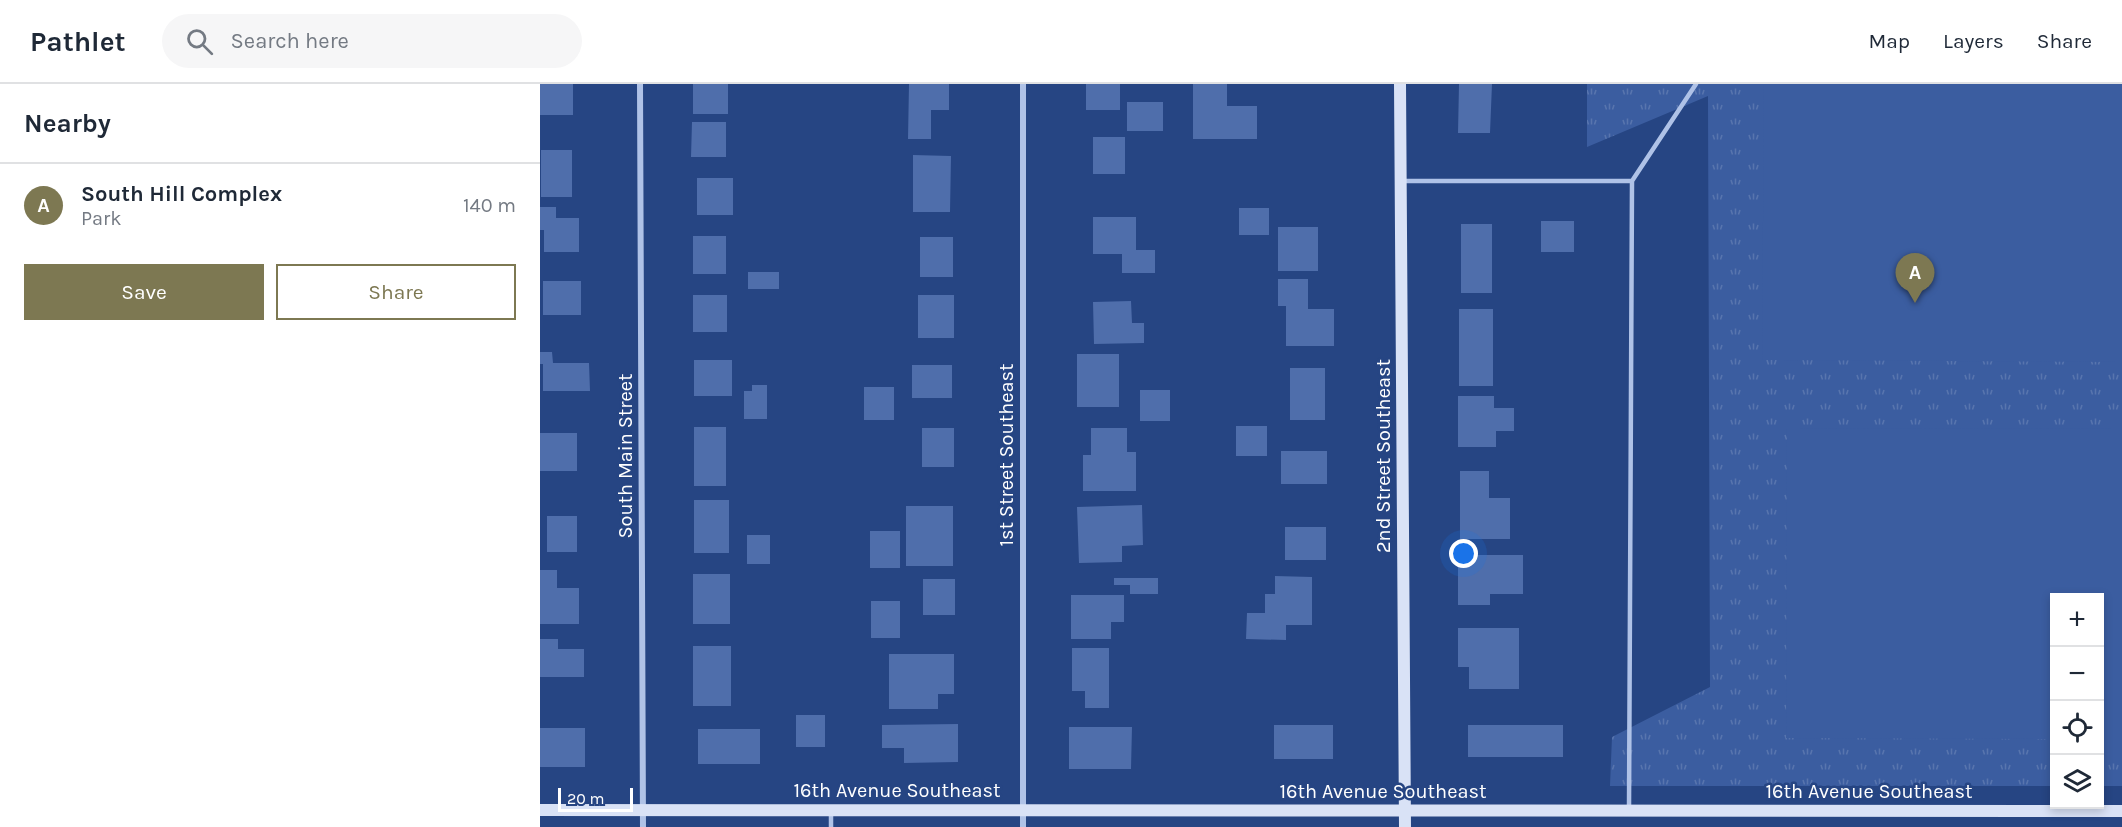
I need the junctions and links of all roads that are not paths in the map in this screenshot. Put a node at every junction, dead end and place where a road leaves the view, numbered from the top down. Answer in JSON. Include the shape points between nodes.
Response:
{"nodes":[{"id":1,"x":640,"y":84,"type":"edge"},
{"id":2,"x":1023,"y":84,"type":"edge"},
{"id":3,"x":1400,"y":84,"type":"edge"},
{"id":4,"x":1696,"y":84,"type":"edge"},
{"id":5,"x":1400,"y":181,"type":"junction"},
{"id":6,"x":1632,"y":181,"type":"junction"},
{"id":7,"x":540,"y":810,"type":"edge"},
{"id":8,"x":643,"y":810,"type":"junction"},
{"id":9,"x":831,"y":810,"type":"junction"},
{"id":10,"x":1023,"y":810,"type":"junction"},
{"id":11,"x":1405,"y":810,"type":"junction"},
{"id":12,"x":1629,"y":810,"type":"junction"},
{"id":13,"x":2122,"y":811,"type":"edge"},
{"id":14,"x":643,"y":827,"type":"edge"},
{"id":15,"x":831,"y":827,"type":"edge"},
{"id":16,"x":1023,"y":827,"type":"edge"},
{"id":17,"x":1405,"y":827,"type":"edge"}],
"edges":[{"from":1,"to":8,"type":"street","name":"South Main Street"},
{"from":2,"to":10,"type":"street","name":"1st Street Southeast"},
{"from":3,"to":5,"type":"street","name":"2nd Street Southeast"},
{"from":4,"to":6,"type":"lane"},
{"from":5,"to":6,"type":"lane"},
{"from":5,"to":11,"type":"street","name":"2nd Street Southeast"},
{"from":6,"to":12,"type":"lane"},
{"from":7,"to":8,"type":"street","name":"16th Avenue Southeast"},
{"from":8,"to":9,"type":"street","name":"16th Avenue Southeast"},
{"from":8,"to":14,"type":"street","name":"South Main Street"},
{"from":9,"to":10,"type":"street","name":"16th Avenue Southeast"},
{"from":9,"to":15,"type":"lane"},
{"from":10,"to":11,"type":"street","name":"16th Avenue Southeast"},
{"from":10,"to":16,"type":"street","name":"1st Street Southeast"},
{"from":11,"to":12,"type":"street","name":"16th Avenue Southeast"},
{"from":11,"to":17,"type":"street","name":"2nd Street Southeast"},
{"from":12,"to":13,"type":"street","name":"16th Avenue Southeast"}]}
